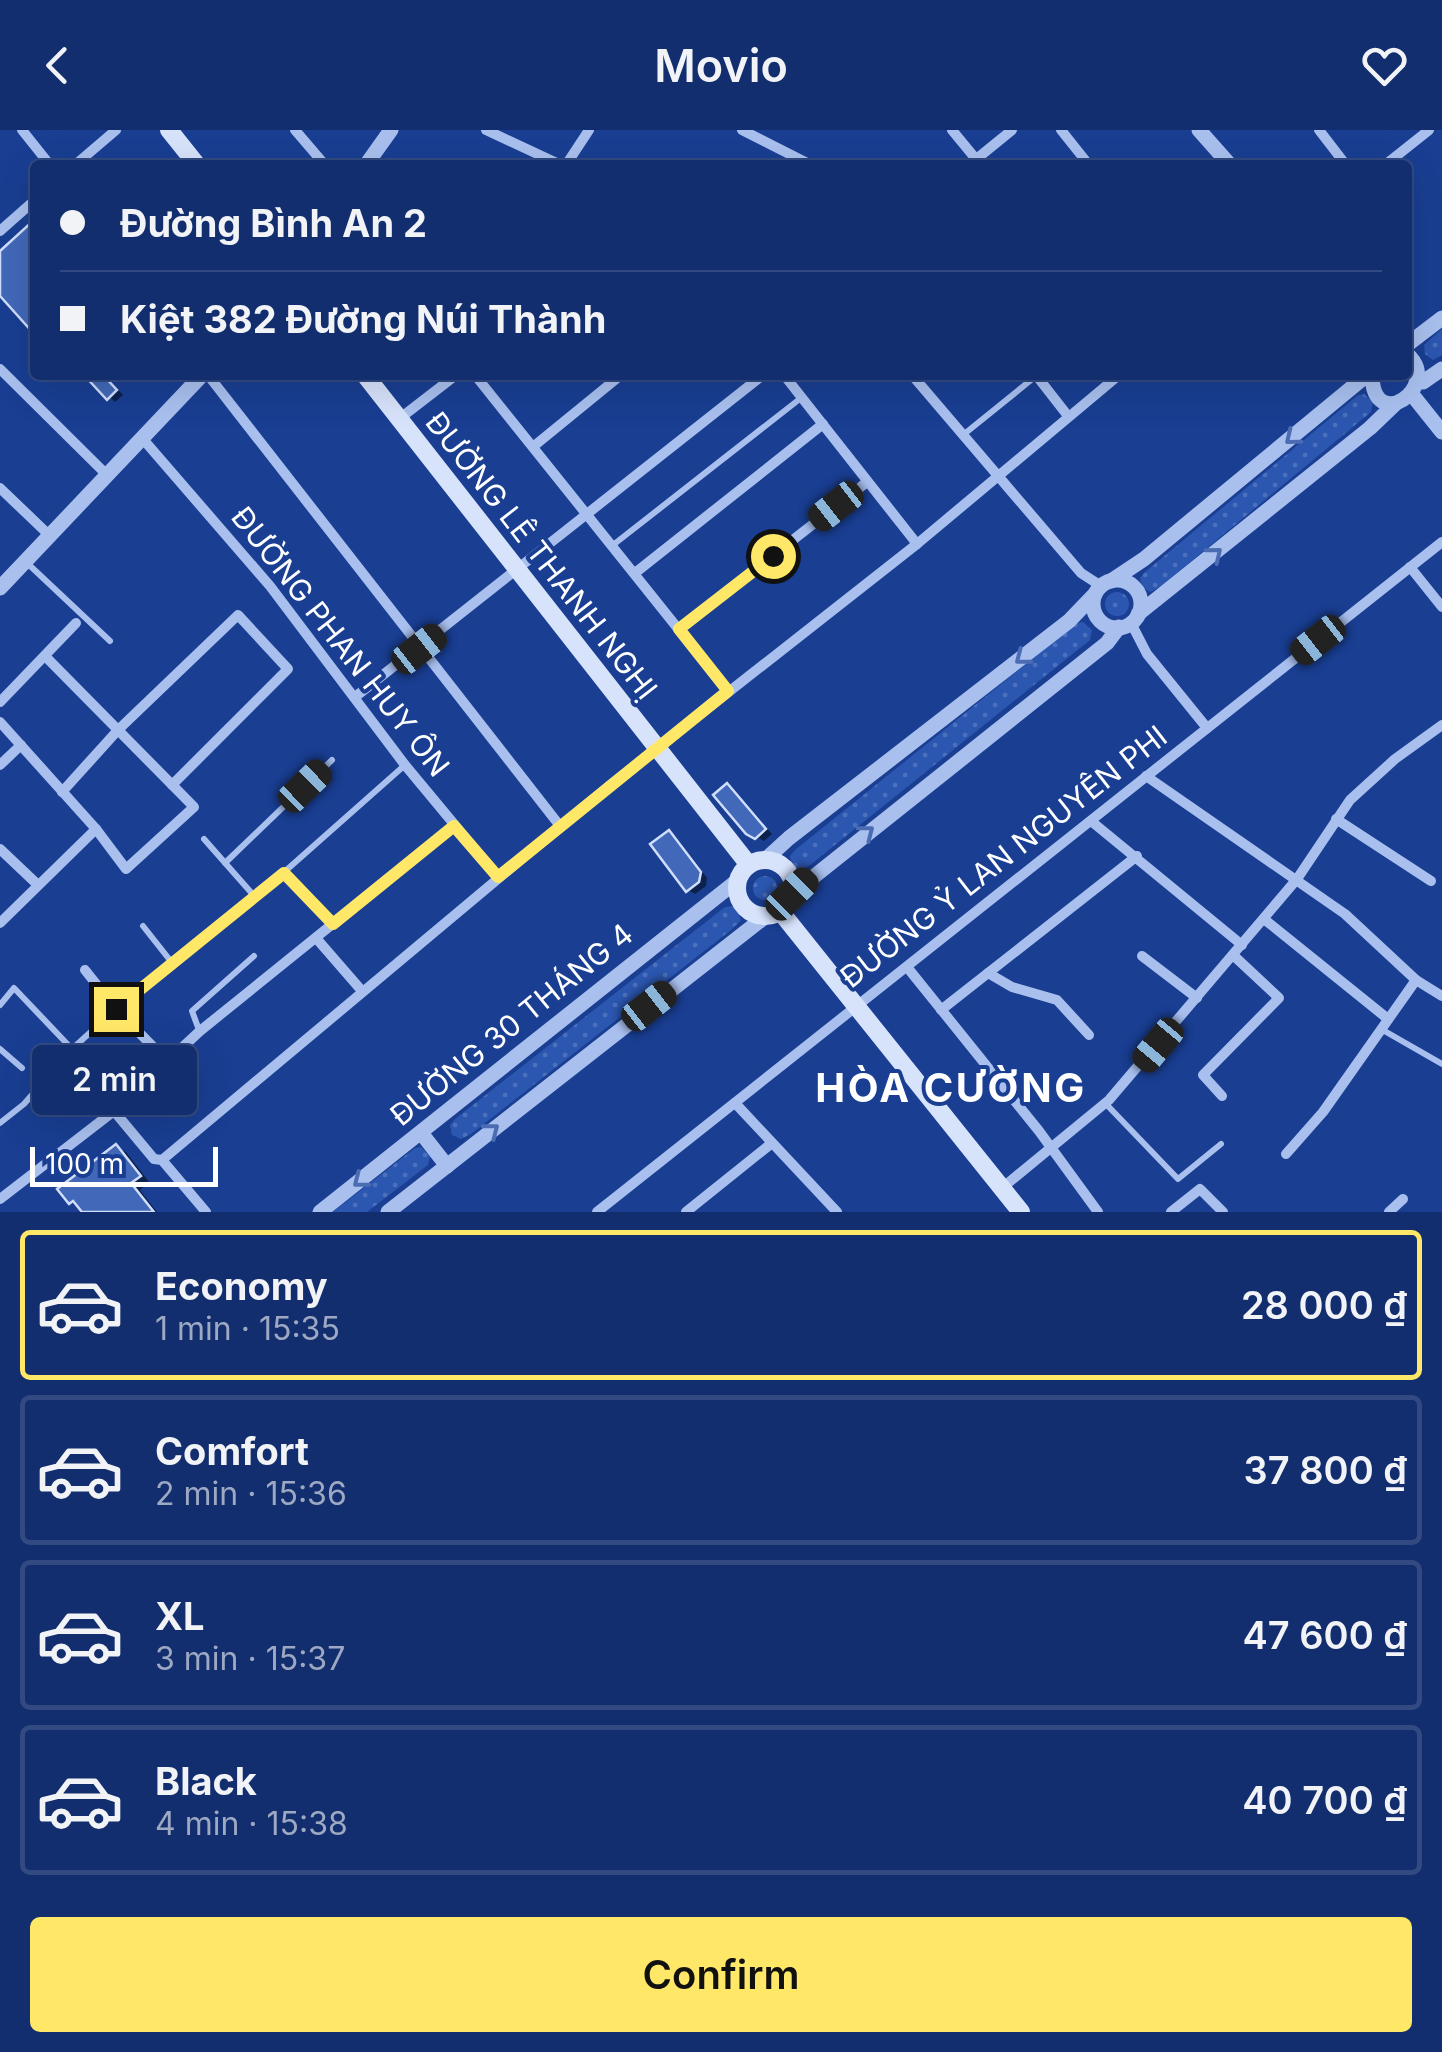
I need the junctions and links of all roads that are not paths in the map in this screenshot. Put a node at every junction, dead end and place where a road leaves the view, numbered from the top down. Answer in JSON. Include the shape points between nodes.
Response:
{"nodes":[{"id":1,"x":22,"y":130,"type":"edge"},
{"id":2,"x":116,"y":130,"type":"edge"},
{"id":3,"x":168,"y":130,"type":"edge"},
{"id":4,"x":295,"y":130,"type":"edge"},
{"id":5,"x":391,"y":130,"type":"edge"},
{"id":6,"x":486,"y":130,"type":"edge"},
{"id":7,"x":590,"y":130,"type":"edge"},
{"id":8,"x":742,"y":130,"type":"edge"},
{"id":9,"x":952,"y":130,"type":"edge"},
{"id":10,"x":1012,"y":130,"type":"edge"},
{"id":11,"x":1061,"y":130,"type":"edge"},
{"id":12,"x":1199,"y":130,"type":"edge"},
{"id":13,"x":1318,"y":130,"type":"edge"},
{"id":14,"x":1429,"y":130,"type":"edge"},
{"id":15,"x":46,"y":160,"type":"edge"},
{"id":16,"x":81,"y":160,"type":"edge"},
{"id":17,"x":192,"y":160,"type":"edge"},
{"id":18,"x":321,"y":160,"type":"edge"},
{"id":19,"x":370,"y":160,"type":"edge"},
{"id":20,"x":553,"y":160,"type":"edge"},
{"id":21,"x":568,"y":160,"type":"edge"},
{"id":22,"x":801,"y":160,"type":"edge"},
{"id":23,"x":973,"y":160,"type":"edge"},
{"id":24,"x":978,"y":160,"type":"edge"},
{"id":25,"x":1084,"y":160,"type":"edge"},
{"id":26,"x":1226,"y":160,"type":"edge"},
{"id":27,"x":1342,"y":160,"type":"edge"},
{"id":28,"x":1390,"y":160,"type":"edge"},
{"id":29,"x":30,"y":204,"type":"edge"},
{"id":30,"x":0,"y":231,"type":"edge"},
{"id":31,"x":1442,"y":318,"type":"edge"},
{"id":32,"x":1412,"y":341,"type":"edge"},
{"id":33,"x":1412,"y":359,"type":"edge"},
{"id":34,"x":1442,"y":368,"type":"edge"},
{"id":35,"x":0,"y":370,"type":"edge"},
{"id":36,"x":200,"y":380,"type":"edge"},
{"id":37,"x":209,"y":380,"type":"edge"},
{"id":38,"x":368,"y":380,"type":"edge"},
{"id":39,"x":450,"y":380,"type":"edge"},
{"id":40,"x":480,"y":380,"type":"edge"},
{"id":41,"x":615,"y":380,"type":"edge"},
{"id":42,"x":756,"y":380,"type":"edge"},
{"id":43,"x":788,"y":380,"type":"edge"},
{"id":44,"x":916,"y":380,"type":"edge"},
{"id":45,"x":1030,"y":380,"type":"edge"},
{"id":46,"x":1040,"y":380,"type":"edge"},
{"id":47,"x":1113,"y":380,"type":"edge"},
{"id":48,"x":1363,"y":380,"type":"edge"},
{"id":49,"x":1371,"y":380,"type":"edge"},
{"id":50,"x":1422,"y":382,"type":"junction"},
{"id":51,"x":802,"y":397,"type":"junction"},
{"id":52,"x":1414,"y":397,"type":"junction"},
{"id":53,"x":1395,"y":404,"type":"junction"},
{"id":54,"x":1068,"y":416,"type":"junction"},
{"id":55,"x":400,"y":419,"type":"junction"},
{"id":56,"x":823,"y":424,"type":"junction"},
{"id":57,"x":1442,"y":432,"type":"edge"},
{"id":58,"x":963,"y":435,"type":"junction"},
{"id":59,"x":142,"y":438,"type":"junction"},
{"id":60,"x":534,"y":446,"type":"junction"},
{"id":61,"x":107,"y":475,"type":"junction"},
{"id":62,"x":998,"y":476,"type":"junction"},
{"id":63,"x":867,"y":482,"type":"junction"},
{"id":64,"x":3,"y":496,"type":"edge"},
{"id":65,"x":588,"y":513,"type":"junction"},
{"id":66,"x":49,"y":535,"type":"junction"},
{"id":67,"x":1442,"y":542,"type":"edge"},
{"id":68,"x":917,"y":544,"type":"junction"},
{"id":69,"x":612,"y":545,"type":"junction"},
{"id":70,"x":26,"y":561,"type":"junction"},
{"id":71,"x":1410,"y":567,"type":"junction"},
{"id":72,"x":518,"y":570,"type":"junction"},
{"id":73,"x":635,"y":573,"type":"junction"},
{"id":74,"x":1102,"y":587,"type":"junction"},
{"id":75,"x":0,"y":588,"type":"edge"},
{"id":76,"x":1442,"y":607,"type":"edge"},
{"id":77,"x":1129,"y":621,"type":"junction"},
{"id":78,"x":76,"y":624,"type":"dead end"},
{"id":79,"x":679,"y":629,"type":"junction"},
{"id":80,"x":110,"y":641,"type":"dead end"},
{"id":81,"x":419,"y":649,"type":"junction"},
{"id":82,"x":45,"y":656,"type":"junction"},
{"id":83,"x":728,"y":691,"type":"junction"},
{"id":84,"x":355,"y":697,"type":"junction"},
{"id":85,"x":0,"y":702,"type":"edge"},
{"id":86,"x":0,"y":722,"type":"edge"},
{"id":87,"x":1442,"y":725,"type":"edge"},
{"id":88,"x":1207,"y":728,"type":"junction"},
{"id":89,"x":118,"y":730,"type":"junction"},
{"id":90,"x":21,"y":746,"type":"junction"},
{"id":91,"x":657,"y":748,"type":"junction"},
{"id":92,"x":332,"y":760,"type":"dead end"},
{"id":93,"x":0,"y":764,"type":"edge"},
{"id":94,"x":405,"y":765,"type":"junction"},
{"id":95,"x":1146,"y":776,"type":"junction"},
{"id":96,"x":172,"y":785,"type":"junction"},
{"id":97,"x":62,"y":792,"type":"junction"},
{"id":98,"x":1336,"y":819,"type":"junction"},
{"id":99,"x":1091,"y":820,"type":"junction"},
{"id":100,"x":454,"y":826,"type":"junction"},
{"id":101,"x":560,"y":826,"type":"junction"},
{"id":102,"x":96,"y":829,"type":"junction"},
{"id":103,"x":204,"y":839,"type":"dead end"},
{"id":104,"x":0,"y":849,"type":"edge"},
{"id":105,"x":1137,"y":856,"type":"junction"},
{"id":106,"x":225,"y":863,"type":"junction"},
{"id":107,"x":751,"y":868,"type":"junction"},
{"id":108,"x":284,"y":873,"type":"junction"},
{"id":109,"x":498,"y":877,"type":"junction"},
{"id":110,"x":1297,"y":880,"type":"junction"},
{"id":111,"x":1430,"y":880,"type":"dead end"},
{"id":112,"x":38,"y":885,"type":"junction"},
{"id":113,"x":792,"y":894,"type":"junction"},
{"id":114,"x":256,"y":898,"type":"junction"},
{"id":115,"x":773,"y":914,"type":"junction"},
{"id":116,"x":1264,"y":919,"type":"junction"},
{"id":117,"x":0,"y":923,"type":"edge"},
{"id":118,"x":333,"y":924,"type":"junction"},
{"id":119,"x":143,"y":926,"type":"dead end"},
{"id":120,"x":316,"y":938,"type":"junction"},
{"id":121,"x":1242,"y":945,"type":"junction"},
{"id":122,"x":254,"y":956,"type":"dead end"},
{"id":123,"x":1142,"y":956,"type":"dead end"},
{"id":124,"x":1233,"y":956,"type":"junction"},
{"id":125,"x":173,"y":964,"type":"junction"},
{"id":126,"x":907,"y":966,"type":"junction"},
{"id":127,"x":85,"y":970,"type":"dead end"},
{"id":128,"x":988,"y":973,"type":"junction"},
{"id":129,"x":1416,"y":980,"type":"junction"},
{"id":130,"x":362,"y":991,"type":"junction"},
{"id":131,"x":1442,"y":996,"type":"edge"},
{"id":132,"x":1197,"y":998,"type":"junction"},
{"id":133,"x":0,"y":1005,"type":"edge"},
{"id":134,"x":857,"y":1006,"type":"junction"},
{"id":135,"x":116,"y":1009,"type":"junction"},
{"id":136,"x":941,"y":1010,"type":"junction"},
{"id":137,"x":1384,"y":1024,"type":"junction"},
{"id":138,"x":200,"y":1032,"type":"junction"},
{"id":139,"x":1088,"y":1035,"type":"dead end"},
{"id":140,"x":72,"y":1049,"type":"junction"},
{"id":141,"x":3,"y":1052,"type":"edge"},
{"id":142,"x":167,"y":1061,"type":"junction"},
{"id":143,"x":0,"y":1062,"type":"edge"},
{"id":144,"x":1442,"y":1064,"type":"edge"},
{"id":145,"x":22,"y":1068,"type":"dead end"},
{"id":146,"x":1222,"y":1096,"type":"dead end"},
{"id":147,"x":735,"y":1103,"type":"junction"},
{"id":148,"x":1105,"y":1103,"type":"junction"},
{"id":149,"x":114,"y":1111,"type":"junction"},
{"id":150,"x":0,"y":1123,"type":"edge"},
{"id":151,"x":422,"y":1134,"type":"junction"},
{"id":152,"x":772,"y":1143,"type":"junction"},
{"id":153,"x":1221,"y":1144,"type":"dead end"},
{"id":154,"x":1051,"y":1148,"type":"junction"},
{"id":155,"x":1286,"y":1154,"type":"dead end"},
{"id":156,"x":162,"y":1160,"type":"junction"},
{"id":157,"x":447,"y":1166,"type":"junction"},
{"id":158,"x":1002,"y":1188,"type":"junction"},
{"id":159,"x":0,"y":1199,"type":"edge"},
{"id":160,"x":1403,"y":1199,"type":"dead end"},
{"id":161,"x":206,"y":1212,"type":"edge"},
{"id":162,"x":320,"y":1212,"type":"edge"},
{"id":163,"x":388,"y":1212,"type":"edge"},
{"id":164,"x":598,"y":1212,"type":"edge"},
{"id":165,"x":686,"y":1212,"type":"edge"},
{"id":166,"x":837,"y":1212,"type":"edge"},
{"id":167,"x":1020,"y":1212,"type":"edge"},
{"id":168,"x":1098,"y":1212,"type":"edge"},
{"id":169,"x":1171,"y":1212,"type":"edge"},
{"id":170,"x":1224,"y":1212,"type":"edge"},
{"id":171,"x":1389,"y":1212,"type":"edge"}],
"edges":[{"from":1,"to":15,"type":"street"},
{"from":2,"to":16,"type":"street"},
{"from":3,"to":17,"type":"main road"},
{"from":4,"to":18,"type":"street"},
{"from":5,"to":19,"type":"street"},
{"from":6,"to":20,"type":"street"},
{"from":7,"to":21,"type":"street"},
{"from":8,"to":22,"type":"street"},
{"from":9,"to":23,"type":"street"},
{"from":10,"to":24,"type":"street"},
{"from":11,"to":25,"type":"street"},
{"from":12,"to":26,"type":"street"},
{"from":13,"to":27,"type":"street"},
{"from":14,"to":28,"type":"street"},
{"from":29,"to":30,"type":"street"},
{"from":31,"to":32,"type":"street"},
{"from":33,"to":50,"type":"street"},
{"from":34,"to":50,"type":"street"},
{"from":35,"to":61,"type":"street"},
{"from":36,"to":59,"type":"street"},
{"from":37,"to":81,"type":"street"},
{"from":38,"to":55,"type":"main road","name":"ĐƯỜNG LÊ THANH NGHỊ"},
{"from":39,"to":55,"type":"street"},
{"from":40,"to":60,"type":"street"},
{"from":41,"to":60,"type":"street"},
{"from":42,"to":65,"type":"street"},
{"from":43,"to":51,"type":"street"},
{"from":44,"to":58,"type":"street"},
{"from":45,"to":58,"type":"lane"},
{"from":46,"to":54,"type":"street"},
{"from":47,"to":54,"type":"street"},
{"from":48,"to":74,"type":"street","name":"ĐƯỜNG 30 THÁNG 4","one_way":true},
{"from":49,"to":53,"type":"street","via":[[1380,398]]},
{"from":50,"to":52,"type":"street"},
{"from":51,"to":56,"type":"street"},
{"from":51,"to":69,"type":"lane"},
{"from":52,"to":53,"type":"street"},
{"from":52,"to":57,"type":"street"},
{"from":77,"to":53,"type":"street","one_way":true},
{"from":54,"to":62,"type":"street"},
{"from":55,"to":72,"type":"main road","name":"ĐƯỜNG LÊ THANH NGHỊ"},
{"from":56,"to":63,"type":"street"},
{"from":56,"to":73,"type":"street"},
{"from":58,"to":62,"type":"street"},
{"from":59,"to":61,"type":"street"},
{"from":59,"to":84,"type":"street","name":"ĐƯỜNG PHAN HUY ÔN"},
{"from":60,"to":65,"type":"street"},
{"from":61,"to":66,"type":"street"},
{"from":62,"to":68,"type":"street"},
{"from":62,"to":74,"type":"street","via":[[1081,573]]},
{"from":63,"to":68,"type":"street"},
{"from":63,"to":79,"type":"street"},
{"from":64,"to":66,"type":"street"},
{"from":65,"to":69,"type":"street"},
{"from":65,"to":72,"type":"street"},
{"from":66,"to":70,"type":"street"},
{"from":67,"to":71,"type":"street","name":"ĐƯỜNG Ỷ LAN NGUYÊN PHI"},
{"from":68,"to":83,"type":"street"},
{"from":69,"to":73,"type":"street"},
{"from":70,"to":75,"type":"street"},
{"from":70,"to":80,"type":"lane"},
{"from":71,"to":76,"type":"street"},
{"from":71,"to":88,"type":"street","name":"ĐƯỜNG Ỷ LAN NGUYÊN PHI"},
{"from":72,"to":81,"type":"street"},
{"from":72,"to":91,"type":"main road","name":"ĐƯỜNG LÊ THANH NGHỊ"},
{"from":73,"to":79,"type":"street"},
{"from":74,"to":77,"type":"street","via":[[1098,617],[1110,626]]},
{"from":74,"to":77,"type":"street","via":[[1126,582],[1138,591],[1141,606]]},
{"from":74,"to":107,"type":"street","name":"ĐƯỜNG 30 THÁNG 4","one_way":true,"via":[[1069,621]]},
{"from":77,"to":88,"type":"street"},
{"from":113,"to":77,"type":"street","one_way":true},
{"from":78,"to":82,"type":"street"},
{"from":79,"to":83,"type":"street"},
{"from":81,"to":84,"type":"street"},
{"from":81,"to":101,"type":"street"},
{"from":82,"to":85,"type":"street"},
{"from":82,"to":89,"type":"street"},
{"from":83,"to":91,"type":"street"},
{"from":84,"to":94,"type":"street","name":"ĐƯỜNG PHAN HUY ÔN"},
{"from":86,"to":90,"type":"street"},
{"from":87,"to":98,"type":"street","via":[[1395,759]]},
{"from":88,"to":95,"type":"street","name":"ĐƯỜNG Ỷ LAN NGUYÊN PHI"},
{"from":89,"to":96,"type":"street"},
{"from":89,"to":96,"type":"street","via":[[238,614],[288,669]]},
{"from":89,"to":97,"type":"street"},
{"from":90,"to":93,"type":"street"},
{"from":90,"to":97,"type":"street"},
{"from":91,"to":101,"type":"street"},
{"from":91,"to":107,"type":"main road","name":"ĐƯỜNG LÊ THANH NGHỊ"},
{"from":92,"to":106,"type":"lane"},
{"from":94,"to":100,"type":"street","name":"ĐƯỜNG PHAN HUY ÔN"},
{"from":94,"to":108,"type":"lane"},
{"from":95,"to":99,"type":"street","name":"ĐƯỜNG Ỷ LAN NGUYÊN PHI"},
{"from":95,"to":110,"type":"street"},
{"from":96,"to":102,"type":"street","via":[[194,807],[126,869]]},
{"from":97,"to":102,"type":"street"},
{"from":98,"to":110,"type":"street"},
{"from":98,"to":111,"type":"street"},
{"from":99,"to":105,"type":"street"},
{"from":99,"to":126,"type":"street","name":"ĐƯỜNG Ỷ LAN NGUYÊN PHI"},
{"from":100,"to":109,"type":"street","name":"ĐƯỜNG PHAN HUY ÔN"},
{"from":100,"to":118,"type":"street"},
{"from":101,"to":109,"type":"street"},
{"from":102,"to":112,"type":"street"},
{"from":103,"to":106,"type":"lane"},
{"from":104,"to":112,"type":"street"},
{"from":105,"to":121,"type":"street"},
{"from":105,"to":128,"type":"street"},
{"from":106,"to":114,"type":"lane"},
{"from":107,"to":113,"type":"main road","via":[[774,861],[787,871]]},
{"from":107,"to":115,"type":"main road","via":[[740,902],[752,912]]},
{"from":107,"to":151,"type":"street","name":"ĐƯỜNG 30 THÁNG 4"},
{"from":108,"to":114,"type":"lane"},
{"from":108,"to":118,"type":"street"},
{"from":109,"to":130,"type":"street"},
{"from":110,"to":116,"type":"street"},
{"from":110,"to":129,"type":"street"},
{"from":112,"to":117,"type":"street"},
{"from":113,"to":115,"type":"main road"},
{"from":114,"to":125,"type":"lane"},
{"from":115,"to":134,"type":"main road"},
{"from":157,"to":115,"type":"street","one_way":true},
{"from":116,"to":121,"type":"street"},
{"from":116,"to":137,"type":"street"},
{"from":118,"to":120,"type":"street"},
{"from":119,"to":125,"type":"lane"},
{"from":120,"to":130,"type":"street"},
{"from":120,"to":138,"type":"street"},
{"from":121,"to":124,"type":"street"},
{"from":122,"to":138,"type":"lane","via":[[192,1011]]},
{"from":123,"to":132,"type":"street"},
{"from":124,"to":132,"type":"street"},
{"from":124,"to":146,"type":"street","via":[[1280,998],[1203,1075]]},
{"from":125,"to":135,"type":"lane"},
{"from":126,"to":134,"type":"street","name":"ĐƯỜNG Ỷ LAN NGUYÊN PHI"},
{"from":126,"to":136,"type":"street"},
{"from":127,"to":135,"type":"street"},
{"from":128,"to":136,"type":"street"},
{"from":128,"to":139,"type":"street","via":[[1057,1000]]},
{"from":129,"to":131,"type":"street"},
{"from":129,"to":137,"type":"street"},
{"from":130,"to":156,"type":"street"},
{"from":132,"to":148,"type":"street"},
{"from":133,"to":140,"type":"lane","via":[[14,988]]},
{"from":134,"to":147,"type":"street","name":"ĐƯỜNG Ỷ LAN NGUYÊN PHI"},
{"from":134,"to":158,"type":"main road"},
{"from":135,"to":140,"type":"lane"},
{"from":135,"to":142,"type":"street"},
{"from":136,"to":154,"type":"street"},
{"from":137,"to":144,"type":"lane"},
{"from":137,"to":155,"type":"street","via":[[1324,1112]]},
{"from":138,"to":142,"type":"street"},
{"from":140,"to":150,"type":"lane"},
{"from":141,"to":143,"type":"lane"},
{"from":141,"to":145,"type":"lane"},
{"from":142,"to":149,"type":"street"},
{"from":147,"to":152,"type":"street"},
{"from":147,"to":164,"type":"street","name":"ĐƯỜNG Ỷ LAN NGUYÊN PHI"},
{"from":148,"to":153,"type":"lane","via":[[1178,1179]]},
{"from":148,"to":154,"type":"street"},
{"from":149,"to":156,"type":"street"},
{"from":149,"to":159,"type":"street"},
{"from":151,"to":157,"type":"street"},
{"from":151,"to":162,"type":"street","name":"ĐƯỜNG 30 THÁNG 4","one_way":true},
{"from":152,"to":165,"type":"street"},
{"from":152,"to":166,"type":"street"},
{"from":154,"to":158,"type":"street"},
{"from":154,"to":168,"type":"street"},
{"from":156,"to":161,"type":"street"},
{"from":157,"to":163,"type":"street"},
{"from":158,"to":167,"type":"main road"},
{"from":160,"to":171,"type":"street"},
{"from":169,"to":170,"type":"street","via":[[1200,1189]]}]}
